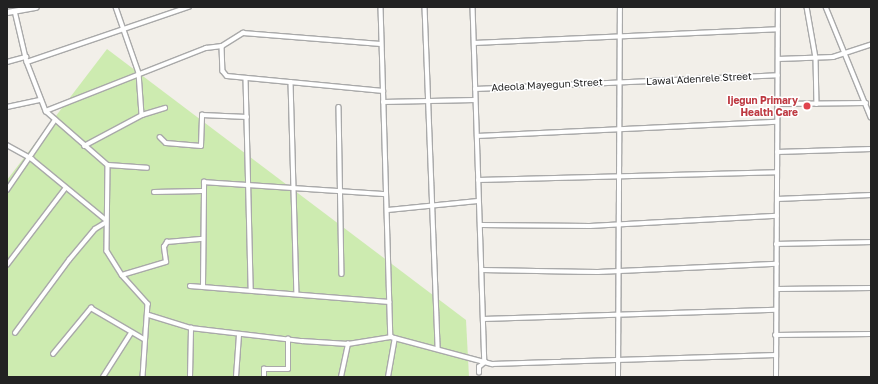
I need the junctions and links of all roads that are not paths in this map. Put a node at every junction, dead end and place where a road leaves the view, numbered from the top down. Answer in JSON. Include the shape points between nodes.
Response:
{"nodes":[{"id":1,"x":36,"y":7,"type":"edge"},
{"id":2,"x":116,"y":7,"type":"edge"},
{"id":3,"x":188,"y":7,"type":"edge"},
{"id":4,"x":381,"y":7,"type":"edge"},
{"id":5,"x":425,"y":7,"type":"edge"},
{"id":6,"x":473,"y":7,"type":"edge"},
{"id":7,"x":620,"y":7,"type":"edge"},
{"id":8,"x":778,"y":7,"type":"edge"},
{"id":9,"x":807,"y":7,"type":"edge"},
{"id":10,"x":826,"y":7,"type":"edge"},
{"id":11,"x":15,"y":11,"type":"junction"},
{"id":12,"x":7,"y":12,"type":"edge"},
{"id":13,"x":126,"y":28,"type":"junction"},
{"id":14,"x":778,"y":28,"type":"junction"},
{"id":15,"x":621,"y":36,"type":"junction"},
{"id":16,"x":474,"y":43,"type":"junction"},
{"id":17,"x":381,"y":44,"type":"junction"},
{"id":18,"x":871,"y":45,"type":"edge"},
{"id":19,"x":222,"y":46,"type":"junction"},
{"id":20,"x":843,"y":56,"type":"junction"},
{"id":21,"x":26,"y":57,"type":"junction"},
{"id":22,"x":816,"y":58,"type":"junction"},
{"id":23,"x":778,"y":59,"type":"junction"},
{"id":24,"x":7,"y":62,"type":"edge"},
{"id":25,"x":27,"y":62,"type":"junction"},
{"id":26,"x":139,"y":73,"type":"junction"},
{"id":27,"x":778,"y":75,"type":"junction"},
{"id":28,"x":246,"y":78,"type":"junction"},
{"id":29,"x":620,"y":81,"type":"junction"},
{"id":30,"x":291,"y":82,"type":"junction"},
{"id":31,"x":475,"y":89,"type":"junction"},
{"id":32,"x":383,"y":91,"type":"junction"},
{"id":33,"x":39,"y":100,"type":"junction"},
{"id":34,"x":475,"y":100,"type":"junction"},
{"id":35,"x":383,"y":102,"type":"junction"},
{"id":36,"x":428,"y":102,"type":"junction"},
{"id":37,"x":866,"y":103,"type":"junction"},
{"id":38,"x":778,"y":104,"type":"junction"},
{"id":39,"x":817,"y":104,"type":"junction"},
{"id":40,"x":7,"y":107,"type":"edge"},
{"id":41,"x":339,"y":107,"type":"dead end"},
{"id":42,"x":165,"y":108,"type":"dead end"},
{"id":43,"x":46,"y":111,"type":"junction"},
{"id":44,"x":142,"y":115,"type":"junction"},
{"id":45,"x":247,"y":117,"type":"junction"},
{"id":46,"x":871,"y":117,"type":"edge"},
{"id":47,"x":55,"y":120,"type":"junction"},
{"id":48,"x":777,"y":122,"type":"junction"},
{"id":49,"x":620,"y":131,"type":"junction"},
{"id":50,"x":477,"y":136,"type":"junction"},
{"id":51,"x":160,"y":137,"type":"dead end"},
{"id":52,"x":7,"y":145,"type":"edge"},
{"id":53,"x":84,"y":146,"type":"junction"},
{"id":54,"x":871,"y":149,"type":"edge"},
{"id":55,"x":777,"y":152,"type":"junction"},
{"id":56,"x":32,"y":159,"type":"junction"},
{"id":57,"x":108,"y":165,"type":"junction"},
{"id":58,"x":147,"y":168,"type":"dead end"},
{"id":59,"x":777,"y":172,"type":"junction"},
{"id":60,"x":620,"y":177,"type":"junction"},
{"id":61,"x":478,"y":180,"type":"junction"},
{"id":62,"x":247,"y":184,"type":"junction"},
{"id":63,"x":294,"y":188,"type":"junction"},
{"id":64,"x":65,"y":189,"type":"junction"},
{"id":65,"x":7,"y":190,"type":"edge"},
{"id":66,"x":202,"y":191,"type":"junction"},
{"id":67,"x":154,"y":192,"type":"dead end"},
{"id":68,"x":341,"y":193,"type":"junction"},
{"id":69,"x":385,"y":194,"type":"junction"},
{"id":70,"x":871,"y":195,"type":"edge"},
{"id":71,"x":777,"y":199,"type":"junction"},
{"id":72,"x":478,"y":201,"type":"junction"},
{"id":73,"x":430,"y":206,"type":"junction"},
{"id":74,"x":388,"y":210,"type":"junction"},
{"id":75,"x":777,"y":216,"type":"junction"},
{"id":76,"x":105,"y":221,"type":"junction"},
{"id":77,"x":620,"y":224,"type":"junction"},
{"id":78,"x":481,"y":225,"type":"junction"},
{"id":79,"x":203,"y":239,"type":"junction"},
{"id":80,"x":871,"y":242,"type":"edge"},
{"id":81,"x":776,"y":244,"type":"junction"},
{"id":82,"x":777,"y":264,"type":"junction"},
{"id":83,"x":7,"y":265,"type":"edge"},
{"id":84,"x":482,"y":270,"type":"junction"},
{"id":85,"x":620,"y":270,"type":"junction"},
{"id":86,"x":342,"y":274,"type":"dead end"},
{"id":87,"x":122,"y":275,"type":"junction"},
{"id":88,"x":190,"y":286,"type":"dead end"},
{"id":89,"x":203,"y":286,"type":"junction"},
{"id":90,"x":871,"y":288,"type":"edge"},
{"id":91,"x":777,"y":289,"type":"junction"},
{"id":92,"x":251,"y":290,"type":"junction"},
{"id":93,"x":297,"y":294,"type":"junction"},
{"id":94,"x":389,"y":302,"type":"junction"},
{"id":95,"x":776,"y":310,"type":"junction"},
{"id":96,"x":150,"y":315,"type":"junction"},
{"id":97,"x":618,"y":317,"type":"junction"},
{"id":98,"x":483,"y":319,"type":"junction"},
{"id":99,"x":191,"y":328,"type":"junction"},
{"id":100,"x":15,"y":333,"type":"dead end"},
{"id":101,"x":131,"y":333,"type":"junction"},
{"id":102,"x":871,"y":334,"type":"edge"},
{"id":103,"x":239,"y":335,"type":"junction"},
{"id":104,"x":775,"y":335,"type":"junction"},
{"id":105,"x":288,"y":338,"type":"junction"},
{"id":106,"x":391,"y":338,"type":"junction"},
{"id":107,"x":144,"y":339,"type":"junction"},
{"id":108,"x":395,"y":339,"type":"junction"},
{"id":109,"x":348,"y":344,"type":"junction"},
{"id":110,"x":438,"y":349,"type":"junction"},
{"id":111,"x":53,"y":354,"type":"dead end"},
{"id":112,"x":776,"y":355,"type":"junction"},
{"id":113,"x":485,"y":362,"type":"junction"},
{"id":114,"x":618,"y":363,"type":"junction"},
{"id":115,"x":479,"y":373,"type":"dead end"},
{"id":116,"x":389,"y":376,"type":"edge"},
{"id":117,"x":103,"y":377,"type":"edge"},
{"id":118,"x":143,"y":377,"type":"edge"},
{"id":119,"x":190,"y":377,"type":"edge"},
{"id":120,"x":236,"y":377,"type":"edge"},
{"id":121,"x":264,"y":377,"type":"edge"},
{"id":122,"x":341,"y":377,"type":"edge"},
{"id":123,"x":618,"y":377,"type":"edge"},
{"id":124,"x":776,"y":377,"type":"edge"}],
"edges":[{"from":1,"to":11,"type":"street"},
{"from":2,"to":13,"type":"street"},
{"from":3,"to":13,"type":"street"},
{"from":4,"to":17,"type":"street"},
{"from":5,"to":36,"type":"street"},
{"from":6,"to":16,"type":"street"},
{"from":7,"to":15,"type":"street"},
{"from":8,"to":14,"type":"street"},
{"from":9,"to":22,"type":"street"},
{"from":10,"to":20,"type":"street"},
{"from":11,"to":12,"type":"street"},
{"from":11,"to":21,"type":"street"},
{"from":13,"to":25,"type":"street","via":[[65,52]]},
{"from":13,"to":26,"type":"street"},
{"from":14,"to":15,"type":"street"},
{"from":14,"to":23,"type":"street"},
{"from":15,"to":16,"type":"street"},
{"from":15,"to":29,"type":"street"},
{"from":16,"to":31,"type":"street"},
{"from":17,"to":19,"type":"street","via":[[250,33],[232,38]]},
{"from":17,"to":32,"type":"street"},
{"from":18,"to":20,"type":"street"},
{"from":19,"to":26,"type":"street","via":[[206,48]]},
{"from":19,"to":28,"type":"street","via":[[225,74]]},
{"from":20,"to":22,"type":"street"},
{"from":20,"to":37,"type":"street"},
{"from":21,"to":24,"type":"street"},
{"from":21,"to":25,"type":"street"},
{"from":22,"to":23,"type":"street"},
{"from":22,"to":39,"type":"street"},
{"from":23,"to":27,"type":"street"},
{"from":25,"to":33,"type":"street"},
{"from":26,"to":43,"type":"street"},
{"from":26,"to":44,"type":"street"},
{"from":27,"to":29,"type":"street","name":"Lawal Adenrele Street"},
{"from":27,"to":38,"type":"street"},
{"from":28,"to":30,"type":"street"},
{"from":28,"to":45,"type":"street"},
{"from":29,"to":31,"type":"street","name":"Adeola Mayegun Street"},
{"from":29,"to":49,"type":"street"},
{"from":30,"to":32,"type":"street"},
{"from":30,"to":63,"type":"street"},
{"from":31,"to":34,"type":"street"},
{"from":32,"to":35,"type":"street"},
{"from":33,"to":40,"type":"street"},
{"from":33,"to":43,"type":"street"},
{"from":34,"to":36,"type":"street"},
{"from":34,"to":50,"type":"street"},
{"from":35,"to":36,"type":"street"},
{"from":35,"to":69,"type":"street"},
{"from":36,"to":73,"type":"street"},
{"from":37,"to":39,"type":"street"},
{"from":37,"to":46,"type":"street"},
{"from":38,"to":39,"type":"street"},
{"from":38,"to":48,"type":"street"},
{"from":41,"to":68,"type":"street"},
{"from":42,"to":44,"type":"street"},
{"from":43,"to":47,"type":"street"},
{"from":44,"to":53,"type":"street"},
{"from":45,"to":51,"type":"street","via":[[202,115],[202,146],[166,143]]},
{"from":45,"to":62,"type":"street"},
{"from":47,"to":53,"type":"street"},
{"from":47,"to":56,"type":"street"},
{"from":48,"to":49,"type":"street"},
{"from":48,"to":55,"type":"street"},
{"from":49,"to":50,"type":"street"},
{"from":49,"to":60,"type":"street"},
{"from":50,"to":61,"type":"street"},
{"from":52,"to":56,"type":"street"},
{"from":53,"to":57,"type":"street"},
{"from":54,"to":55,"type":"street"},
{"from":55,"to":59,"type":"street"},
{"from":56,"to":64,"type":"street"},
{"from":56,"to":65,"type":"street"},
{"from":57,"to":58,"type":"street"},
{"from":57,"to":76,"type":"street"},
{"from":59,"to":60,"type":"street"},
{"from":59,"to":71,"type":"street"},
{"from":60,"to":61,"type":"street"},
{"from":60,"to":77,"type":"street"},
{"from":61,"to":72,"type":"street"},
{"from":62,"to":63,"type":"street"},
{"from":62,"to":66,"type":"street","via":[[204,182]]},
{"from":62,"to":92,"type":"street"},
{"from":63,"to":68,"type":"street"},
{"from":63,"to":93,"type":"street"},
{"from":64,"to":76,"type":"street"},
{"from":64,"to":83,"type":"street"},
{"from":66,"to":67,"type":"street"},
{"from":66,"to":79,"type":"street"},
{"from":68,"to":69,"type":"street"},
{"from":68,"to":86,"type":"street"},
{"from":69,"to":74,"type":"street"},
{"from":70,"to":71,"type":"street"},
{"from":71,"to":75,"type":"street"},
{"from":72,"to":73,"type":"street"},
{"from":72,"to":78,"type":"street"},
{"from":73,"to":74,"type":"street"},
{"from":73,"to":110,"type":"street"},
{"from":74,"to":94,"type":"street"},
{"from":75,"to":77,"type":"street"},
{"from":75,"to":81,"type":"street"},
{"from":76,"to":87,"type":"street","via":[[107,251]]},
{"from":76,"to":100,"type":"street","via":[[69,260]]},
{"from":77,"to":78,"type":"street"},
{"from":77,"to":85,"type":"street"},
{"from":78,"to":84,"type":"street"},
{"from":79,"to":87,"type":"street","via":[[171,240],[164,247],[166,262]]},
{"from":79,"to":89,"type":"street"},
{"from":80,"to":81,"type":"street"},
{"from":81,"to":82,"type":"street"},
{"from":82,"to":85,"type":"street"},
{"from":82,"to":91,"type":"street"},
{"from":84,"to":85,"type":"street"},
{"from":84,"to":98,"type":"street"},
{"from":85,"to":97,"type":"street"},
{"from":87,"to":96,"type":"street","via":[[147,299]]},
{"from":88,"to":89,"type":"street"},
{"from":89,"to":92,"type":"street"},
{"from":90,"to":91,"type":"street"},
{"from":91,"to":95,"type":"street"},
{"from":92,"to":93,"type":"street"},
{"from":93,"to":94,"type":"street"},
{"from":94,"to":106,"type":"street"},
{"from":95,"to":97,"type":"street"},
{"from":95,"to":104,"type":"street"},
{"from":96,"to":99,"type":"street"},
{"from":96,"to":107,"type":"street"},
{"from":97,"to":98,"type":"street","via":[[559,319],[550,315]]},
{"from":97,"to":114,"type":"street"},
{"from":98,"to":113,"type":"street"},
{"from":99,"to":103,"type":"street"},
{"from":99,"to":119,"type":"street"},
{"from":101,"to":107,"type":"street"},
{"from":101,"to":111,"type":"street","via":[[100,310],[91,308]]},
{"from":101,"to":117,"type":"street"},
{"from":102,"to":104,"type":"street"},
{"from":103,"to":105,"type":"street"},
{"from":103,"to":120,"type":"street"},
{"from":104,"to":112,"type":"street"},
{"from":105,"to":109,"type":"street"},
{"from":105,"to":121,"type":"street","via":[[288,369],[264,370]]},
{"from":106,"to":108,"type":"street"},
{"from":106,"to":109,"type":"street"},
{"from":107,"to":118,"type":"street"},
{"from":108,"to":110,"type":"street"},
{"from":108,"to":116,"type":"street"},
{"from":109,"to":122,"type":"street"},
{"from":110,"to":113,"type":"street"},
{"from":112,"to":114,"type":"street"},
{"from":112,"to":124,"type":"street"},
{"from":113,"to":114,"type":"street"},
{"from":113,"to":115,"type":"street","via":[[479,367]]},
{"from":114,"to":123,"type":"street"}]}
